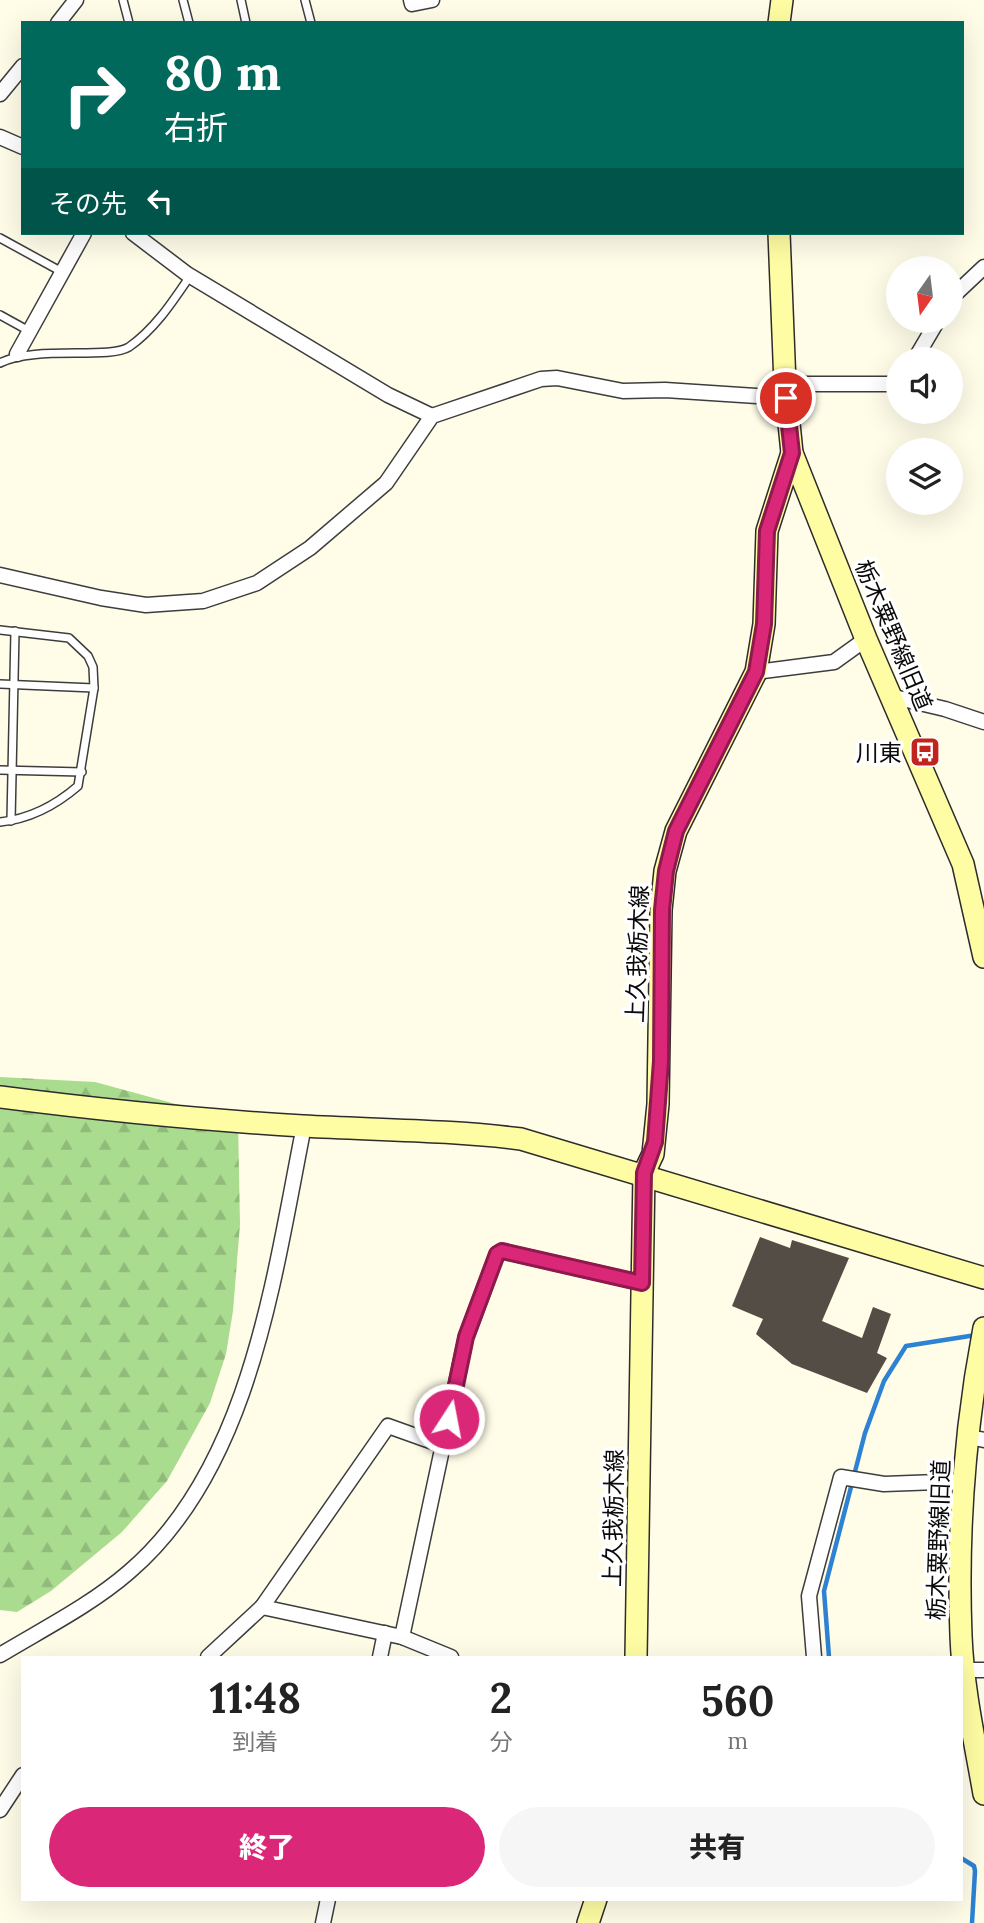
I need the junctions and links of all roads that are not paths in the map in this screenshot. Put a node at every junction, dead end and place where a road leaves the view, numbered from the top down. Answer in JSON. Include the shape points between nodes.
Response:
{"nodes":[{"id":1,"x":76,"y":0,"type":"edge"},
{"id":2,"x":124,"y":0,"type":"edge"},
{"id":3,"x":183,"y":0,"type":"edge"},
{"id":4,"x":241,"y":0,"type":"edge"},
{"id":5,"x":305,"y":0,"type":"edge"},
{"id":6,"x":411,"y":0,"type":"edge"},
{"id":7,"x":432,"y":0,"type":"edge"},
{"id":8,"x":782,"y":0,"type":"edge"},
{"id":9,"x":60,"y":21,"type":"edge"},
{"id":10,"x":129,"y":21,"type":"edge"},
{"id":11,"x":188,"y":21,"type":"edge"},
{"id":12,"x":246,"y":21,"type":"edge"},
{"id":13,"x":310,"y":21,"type":"edge"},
{"id":14,"x":779,"y":21,"type":"edge"},
{"id":15,"x":21,"y":68,"type":"edge"},
{"id":16,"x":0,"y":94,"type":"edge"},
{"id":17,"x":0,"y":137,"type":"edge"},
{"id":18,"x":21,"y":146,"type":"edge"},
{"id":19,"x":83,"y":235,"type":"edge"},
{"id":20,"x":136,"y":235,"type":"edge"},
{"id":21,"x":779,"y":235,"type":"edge"},
{"id":22,"x":0,"y":238,"type":"edge"},
{"id":23,"x":984,"y":267,"type":"edge"},
{"id":24,"x":62,"y":272,"type":"junction"},
{"id":25,"x":190,"y":276,"type":"junction"},
{"id":26,"x":963,"y":287,"type":"edge"},
{"id":27,"x":0,"y":315,"type":"edge"},
{"id":28,"x":29,"y":331,"type":"junction"},
{"id":29,"x":17,"y":354,"type":"junction"},
{"id":30,"x":0,"y":363,"type":"edge"},
{"id":31,"x":886,"y":385,"type":"edge"},
{"id":32,"x":785,"y":391,"type":"junction"},
{"id":33,"x":432,"y":416,"type":"junction"},
{"id":34,"x":792,"y":453,"type":"junction"},
{"id":35,"x":0,"y":575,"type":"edge"},
{"id":36,"x":0,"y":630,"type":"edge"},
{"id":37,"x":15,"y":631,"type":"junction"},
{"id":38,"x":866,"y":639,"type":"junction"},
{"id":39,"x":756,"y":672,"type":"junction"},
{"id":40,"x":0,"y":684,"type":"edge"},
{"id":41,"x":14,"y":685,"type":"junction"},
{"id":42,"x":94,"y":688,"type":"junction"},
{"id":43,"x":891,"y":696,"type":"junction"},
{"id":44,"x":984,"y":722,"type":"edge"},
{"id":45,"x":0,"y":769,"type":"edge"},
{"id":46,"x":12,"y":770,"type":"junction"},
{"id":47,"x":82,"y":772,"type":"junction"},
{"id":48,"x":11,"y":821,"type":"junction"},
{"id":49,"x":0,"y":822,"type":"edge"},
{"id":50,"x":984,"y":957,"type":"edge"},
{"id":51,"x":0,"y":1097,"type":"edge"},
{"id":52,"x":303,"y":1126,"type":"junction"},
{"id":53,"x":644,"y":1173,"type":"junction"},
{"id":54,"x":984,"y":1278,"type":"edge"},
{"id":55,"x":642,"y":1283,"type":"junction"},
{"id":56,"x":983,"y":1337,"type":"edge"},
{"id":57,"x":976,"y":1438,"type":"edge"},
{"id":58,"x":444,"y":1446,"type":"junction"},
{"id":59,"x":965,"y":1481,"type":"junction"},
{"id":60,"x":262,"y":1607,"type":"junction"},
{"id":61,"x":385,"y":1633,"type":"junction"},
{"id":62,"x":402,"y":1637,"type":"junction"},
{"id":63,"x":0,"y":1655,"type":"edge"},
{"id":64,"x":209,"y":1656,"type":"edge"},
{"id":65,"x":380,"y":1656,"type":"edge"},
{"id":66,"x":449,"y":1656,"type":"edge"},
{"id":67,"x":636,"y":1656,"type":"edge"},
{"id":68,"x":814,"y":1656,"type":"edge"},
{"id":69,"x":974,"y":1670,"type":"edge"},
{"id":70,"x":21,"y":1778,"type":"edge"},
{"id":71,"x":984,"y":1794,"type":"edge"},
{"id":72,"x":0,"y":1810,"type":"edge"},
{"id":73,"x":328,"y":1901,"type":"edge"},
{"id":74,"x":595,"y":1901,"type":"edge"},
{"id":75,"x":323,"y":1923,"type":"edge"},
{"id":76,"x":588,"y":1923,"type":"edge"}],
"edges":[{"from":1,"to":9,"type":"street"},
{"from":2,"to":10,"type":"lane"},
{"from":3,"to":11,"type":"lane"},
{"from":4,"to":12,"type":"lane"},
{"from":5,"to":13,"type":"lane"},
{"from":6,"to":7,"type":"street","via":[[412,4]]},
{"from":8,"to":14,"type":"street"},
{"from":15,"to":16,"type":"street"},
{"from":17,"to":18,"type":"street"},
{"from":19,"to":24,"type":"street"},
{"from":20,"to":25,"type":"street"},
{"from":21,"to":32,"type":"street","name":"上久我栃木線"},
{"from":22,"to":24,"type":"lane"},
{"from":23,"to":26,"type":"street"},
{"from":24,"to":28,"type":"street"},
{"from":25,"to":29,"type":"lane","via":[[155,323],[127,349]]},
{"from":25,"to":33,"type":"street","via":[[388,395]]},
{"from":27,"to":28,"type":"lane"},
{"from":28,"to":29,"type":"street"},
{"from":29,"to":30,"type":"lane"},
{"from":31,"to":32,"type":"street"},
{"from":32,"to":33,"type":"street","via":[[623,391],[557,378],[531,382]]},
{"from":32,"to":34,"type":"street","name":"上久我栃木線"},
{"from":33,"to":35,"type":"street","via":[[386,483],[310,548],[257,583],[203,601],[146,605]]},
{"from":34,"to":38,"type":"street","name":"栃木粟野線旧道"},
{"from":34,"to":39,"type":"street","name":"上久我栃木線","via":[[767,531],[764,624]]},
{"from":36,"to":37,"type":"lane"},
{"from":37,"to":41,"type":"lane"},
{"from":37,"to":42,"type":"lane","via":[[69,638],[79,645],[93,667]]},
{"from":38,"to":39,"type":"street","via":[[834,662]]},
{"from":38,"to":43,"type":"street","name":"栃木粟野線旧道"},
{"from":39,"to":53,"type":"street","name":"上久我栃木線","via":[[676,831],[666,871],[659,1093],[653,1154]]},
{"from":40,"to":41,"type":"lane"},
{"from":41,"to":42,"type":"lane"},
{"from":41,"to":46,"type":"lane"},
{"from":42,"to":47,"type":"lane"},
{"from":43,"to":44,"type":"street"},
{"from":43,"to":50,"type":"street","name":"栃木粟野線旧道","via":[[963,864]]},
{"from":45,"to":46,"type":"lane"},
{"from":46,"to":47,"type":"lane"},
{"from":46,"to":48,"type":"lane"},
{"from":47,"to":48,"type":"lane","via":[[78,786],[61,801]]},
{"from":48,"to":49,"type":"lane"},
{"from":51,"to":52,"type":"street","via":[[127,1114]]},
{"from":52,"to":53,"type":"street","via":[[480,1133],[521,1139]]},
{"from":52,"to":63,"type":"street","via":[[280,1247],[246,1383],[221,1451],[183,1515],[130,1572]]},
{"from":53,"to":54,"type":"street"},
{"from":53,"to":55,"type":"street","name":"上久我栃木線"},
{"from":55,"to":58,"type":"street","via":[[502,1251],[497,1254],[466,1337]]},
{"from":55,"to":67,"type":"street","name":"上久我栃木線"},
{"from":56,"to":57,"type":"street","name":"栃木粟野線旧道"},
{"from":57,"to":59,"type":"street","name":"栃木粟野線旧道"},
{"from":58,"to":60,"type":"street","via":[[388,1426]]},
{"from":58,"to":62,"type":"street"},
{"from":59,"to":68,"type":"street","via":[[884,1484],[841,1477],[809,1596]]},
{"from":59,"to":69,"type":"street","name":"栃木粟野線旧道","via":[[961,1612]]},
{"from":60,"to":61,"type":"street"},
{"from":60,"to":64,"type":"street"},
{"from":61,"to":62,"type":"street"},
{"from":61,"to":65,"type":"street"},
{"from":62,"to":66,"type":"street"},
{"from":69,"to":71,"type":"street","name":"栃木粟野線旧道"},
{"from":70,"to":72,"type":"street"},
{"from":73,"to":75,"type":"street"},
{"from":74,"to":76,"type":"street"}]}
